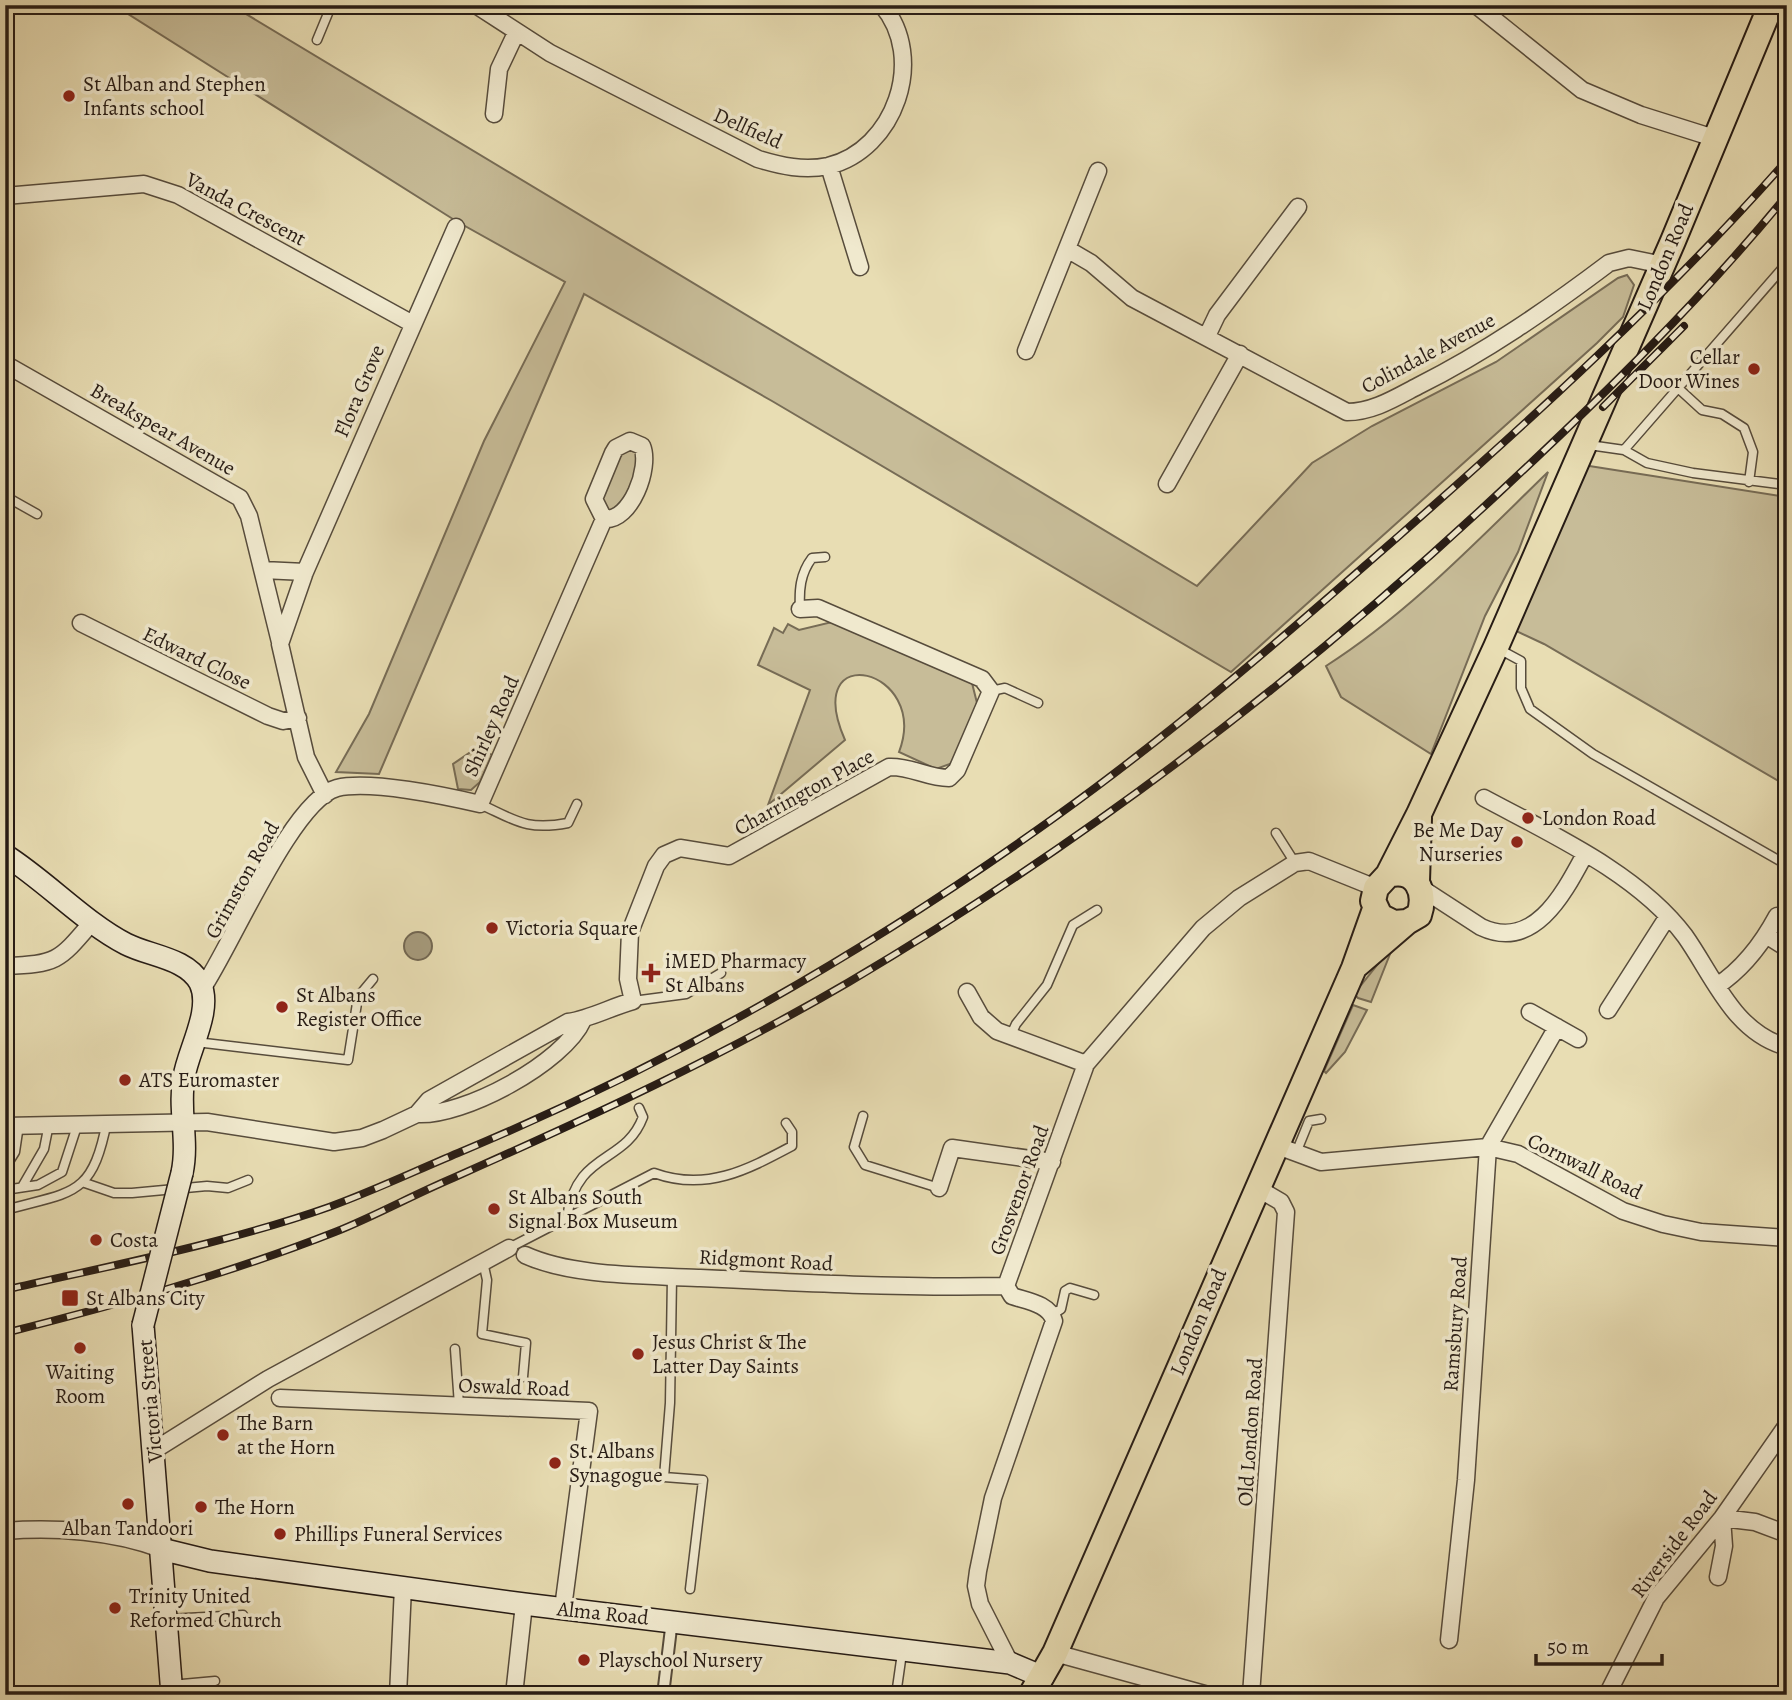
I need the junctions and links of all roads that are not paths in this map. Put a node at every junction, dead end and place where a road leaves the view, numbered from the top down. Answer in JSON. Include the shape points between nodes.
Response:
{"nodes":[{"id":1,"x":326,"y":5,"type":"edge"},
{"id":2,"x":476,"y":5,"type":"edge"},
{"id":3,"x":881,"y":5,"type":"edge"},
{"id":4,"x":1476,"y":5,"type":"edge"},
{"id":5,"x":1771,"y":5,"type":"edge"},
{"id":6,"x":516,"y":33,"type":"junction"},
{"id":7,"x":317,"y":40,"type":"dead end"},
{"id":8,"x":494,"y":114,"type":"dead end"},
{"id":9,"x":1714,"y":138,"type":"junction"},
{"id":10,"x":829,"y":166,"type":"junction"},
{"id":11,"x":1098,"y":171,"type":"dead end"},
{"id":12,"x":5,"y":196,"type":"edge"},
{"id":13,"x":1298,"y":207,"type":"dead end"},
{"id":14,"x":456,"y":228,"type":"dead end"},
{"id":15,"x":1067,"y":249,"type":"junction"},
{"id":16,"x":1787,"y":263,"type":"edge"},
{"id":17,"x":1662,"y":265,"type":"junction"},
{"id":18,"x":860,"y":267,"type":"dead end"},
{"id":19,"x":411,"y":323,"type":"junction"},
{"id":20,"x":1207,"y":336,"type":"junction"},
{"id":21,"x":1026,"y":351,"type":"dead end"},
{"id":22,"x":1240,"y":354,"type":"junction"},
{"id":23,"x":5,"y":364,"type":"edge"},
{"id":24,"x":1678,"y":388,"type":"junction"},
{"id":25,"x":1583,"y":444,"type":"junction"},
{"id":26,"x":1624,"y":450,"type":"junction"},
{"id":27,"x":1749,"y":482,"type":"junction"},
{"id":28,"x":1167,"y":484,"type":"dead end"},
{"id":29,"x":1787,"y":485,"type":"edge"},
{"id":30,"x":5,"y":496,"type":"edge"},
{"id":31,"x":37,"y":514,"type":"dead end"},
{"id":32,"x":604,"y":519,"type":"junction"},
{"id":33,"x":825,"y":557,"type":"dead end"},
{"id":34,"x":263,"y":570,"type":"junction"},
{"id":35,"x":305,"y":572,"type":"junction"},
{"id":36,"x":800,"y":609,"type":"joint"},
{"id":37,"x":80,"y":623,"type":"dead end"},
{"id":38,"x":280,"y":644,"type":"junction"},
{"id":39,"x":1496,"y":648,"type":"junction"},
{"id":40,"x":991,"y":691,"type":"junction"},
{"id":41,"x":1038,"y":703,"type":"dead end"},
{"id":42,"x":298,"y":718,"type":"junction"},
{"id":43,"x":325,"y":795,"type":"junction"},
{"id":44,"x":1484,"y":798,"type":"dead end"},
{"id":45,"x":480,"y":804,"type":"junction"},
{"id":46,"x":577,"y":804,"type":"dead end"},
{"id":47,"x":1419,"y":814,"type":"junction"},
{"id":48,"x":1276,"y":833,"type":"dead end"},
{"id":49,"x":1585,"y":854,"type":"junction"},
{"id":50,"x":5,"y":855,"type":"edge"},
{"id":51,"x":1295,"y":863,"type":"junction"},
{"id":52,"x":1787,"y":865,"type":"edge"},
{"id":53,"x":1419,"y":885,"type":"junction"},
{"id":54,"x":1380,"y":891,"type":"junction"},
{"id":55,"x":1097,"y":910,"type":"dead end"},
{"id":56,"x":1668,"y":916,"type":"junction"},
{"id":57,"x":1777,"y":916,"type":"dead end"},
{"id":58,"x":1461,"y":917,"type":"junction"},
{"id":59,"x":1413,"y":918,"type":"junction"},
{"id":60,"x":93,"y":921,"type":"junction"},
{"id":61,"x":1766,"y":935,"type":"junction"},
{"id":62,"x":1785,"y":947,"type":"dead end"},
{"id":63,"x":5,"y":966,"type":"edge"},
{"id":64,"x":1354,"y":968,"type":"junction"},
{"id":65,"x":721,"y":974,"type":"dead end"},
{"id":66,"x":373,"y":979,"type":"dead end"},
{"id":67,"x":1717,"y":986,"type":"junction"},
{"id":68,"x":202,"y":989,"type":"junction"},
{"id":69,"x":967,"y":992,"type":"dead end"},
{"id":70,"x":633,"y":1001,"type":"junction"},
{"id":71,"x":1608,"y":1010,"type":"dead end"},
{"id":72,"x":1530,"y":1012,"type":"dead end"},
{"id":73,"x":583,"y":1020,"type":"junction"},
{"id":74,"x":1557,"y":1027,"type":"junction"},
{"id":75,"x":1010,"y":1037,"type":"junction"},
{"id":76,"x":1577,"y":1039,"type":"dead end"},
{"id":77,"x":193,"y":1042,"type":"junction"},
{"id":78,"x":1787,"y":1047,"type":"edge"},
{"id":79,"x":1086,"y":1064,"type":"junction"},
{"id":80,"x":639,"y":1108,"type":"dead end"},
{"id":81,"x":417,"y":1114,"type":"junction"},
{"id":82,"x":863,"y":1116,"type":"dead end"},
{"id":83,"x":1321,"y":1119,"type":"dead end"},
{"id":84,"x":183,"y":1121,"type":"junction"},
{"id":85,"x":107,"y":1122,"type":"junction"},
{"id":86,"x":78,"y":1123,"type":"junction"},
{"id":87,"x":786,"y":1123,"type":"dead end"},
{"id":88,"x":50,"y":1124,"type":"junction"},
{"id":89,"x":12,"y":1125,"type":"edge"},
{"id":90,"x":1488,"y":1147,"type":"junction"},
{"id":91,"x":1286,"y":1149,"type":"junction"},
{"id":92,"x":1052,"y":1161,"type":"junction"},
{"id":93,"x":5,"y":1168,"type":"edge"},
{"id":94,"x":248,"y":1180,"type":"dead end"},
{"id":95,"x":85,"y":1184,"type":"junction"},
{"id":96,"x":22,"y":1187,"type":"junction"},
{"id":97,"x":939,"y":1188,"type":"joint"},
{"id":98,"x":1257,"y":1188,"type":"junction"},
{"id":99,"x":5,"y":1190,"type":"edge"},
{"id":100,"x":5,"y":1210,"type":"edge"},
{"id":101,"x":567,"y":1217,"type":"junction"},
{"id":102,"x":1787,"y":1238,"type":"edge"},
{"id":103,"x":509,"y":1248,"type":"joint"},
{"id":104,"x":525,"y":1255,"type":"dead end"},
{"id":105,"x":483,"y":1262,"type":"junction"},
{"id":106,"x":673,"y":1277,"type":"junction"},
{"id":107,"x":1006,"y":1286,"type":"junction"},
{"id":108,"x":1094,"y":1296,"type":"dead end"},
{"id":109,"x":1053,"y":1314,"type":"junction"},
{"id":110,"x":456,"y":1349,"type":"dead end"},
{"id":111,"x":523,"y":1377,"type":"dead end"},
{"id":112,"x":280,"y":1398,"type":"dead end"},
{"id":113,"x":460,"y":1406,"type":"junction"},
{"id":114,"x":1787,"y":1425,"type":"edge"},
{"id":115,"x":153,"y":1451,"type":"junction"},
{"id":116,"x":1722,"y":1518,"type":"junction"},
{"id":117,"x":5,"y":1531,"type":"edge"},
{"id":118,"x":1787,"y":1534,"type":"edge"},
{"id":119,"x":161,"y":1549,"type":"junction"},
{"id":120,"x":1718,"y":1577,"type":"dead end"},
{"id":121,"x":403,"y":1587,"type":"junction"},
{"id":122,"x":690,"y":1589,"type":"dead end"},
{"id":123,"x":524,"y":1604,"type":"junction"},
{"id":124,"x":563,"y":1608,"type":"junction"},
{"id":125,"x":243,"y":1615,"type":"dead end"},
{"id":126,"x":165,"y":1619,"type":"junction"},
{"id":127,"x":672,"y":1620,"type":"junction"},
{"id":128,"x":1449,"y":1640,"type":"dead end"},
{"id":129,"x":902,"y":1650,"type":"junction"},
{"id":130,"x":1055,"y":1653,"type":"junction"},
{"id":131,"x":1010,"y":1662,"type":"junction"},
{"id":132,"x":215,"y":1681,"type":"dead end"},
{"id":133,"x":1038,"y":1689,"type":"edge"},
{"id":134,"x":172,"y":1690,"type":"edge"},
{"id":135,"x":398,"y":1695,"type":"edge"},
{"id":136,"x":514,"y":1695,"type":"edge"},
{"id":137,"x":663,"y":1695,"type":"edge"},
{"id":138,"x":896,"y":1695,"type":"edge"},
{"id":139,"x":1208,"y":1695,"type":"edge"},
{"id":140,"x":1251,"y":1695,"type":"edge"},
{"id":141,"x":1607,"y":1695,"type":"edge"}],
"edges":[{"from":1,"to":7,"type":"lane","via":[[329,11]]},
{"from":2,"to":6,"type":"street","name":"Dellfield"},
{"from":3,"to":10,"type":"street","name":"Dellfield","via":[[896,29],[903,54],[897,104],[865,147]]},
{"from":4,"to":9,"type":"street","via":[[1582,90]]},
{"from":5,"to":9,"type":"main road","name":"London Road"},
{"from":6,"to":8,"type":"street","via":[[499,69]]},
{"from":6,"to":10,"type":"street","name":"Dellfield","via":[[758,159],[786,167]]},
{"from":9,"to":17,"type":"main road","name":"London Road"},
{"from":10,"to":18,"type":"street"},
{"from":11,"to":15,"type":"street"},
{"from":12,"to":19,"type":"street","name":"Vanda Crescent","via":[[144,184],[158,188]]},
{"from":13,"to":20,"type":"street","via":[[1217,315]]},
{"from":14,"to":19,"type":"street","name":"Flora Grove"},
{"from":15,"to":20,"type":"street","name":"Colindale Avenue","via":[[1132,298]]},
{"from":15,"to":21,"type":"street"},
{"from":16,"to":24,"type":"lane"},
{"from":17,"to":22,"type":"street","name":"Colindale Avenue","via":[[1629,258],[1609,263],[1465,362],[1362,412],[1337,409]]},
{"from":17,"to":25,"type":"main road","name":"London Road"},
{"from":19,"to":35,"type":"street","name":"Flora Grove"},
{"from":20,"to":22,"type":"street","name":"Colindale Avenue"},
{"from":22,"to":28,"type":"street"},
{"from":23,"to":34,"type":"street","name":"Breakspear Avenue","via":[[234,493],[249,516]]},
{"from":24,"to":26,"type":"lane"},
{"from":24,"to":27,"type":"lane","via":[[1702,410],[1722,414],[1744,428],[1753,452]]},
{"from":25,"to":26,"type":"lane"},
{"from":25,"to":39,"type":"main road","name":"London Road"},
{"from":26,"to":27,"type":"lane","via":[[1647,463]]},
{"from":27,"to":29,"type":"lane"},
{"from":30,"to":31,"type":"lane"},
{"from":32,"to":32,"type":"street","via":[[627,510],[647,463],[642,446],[630,442],[613,453],[594,499]]},
{"from":32,"to":45,"type":"street","name":"Shirley Road"},
{"from":33,"to":36,"type":"lane","via":[[812,558],[807,565],[799,587]]},
{"from":34,"to":35,"type":"street"},
{"from":34,"to":38,"type":"street","name":"Breakspear Avenue"},
{"from":35,"to":38,"type":"street","name":"Flora Grove"},
{"from":36,"to":40,"type":"street","via":[[818,608],[982,679]]},
{"from":37,"to":42,"type":"street","name":"Edward Close","via":[[268,716]]},
{"from":38,"to":42,"type":"street"},
{"from":39,"to":47,"type":"main road","name":"London Road"},
{"from":39,"to":52,"type":"lane","via":[[1521,661],[1521,688],[1530,709],[1593,754]]},
{"from":40,"to":41,"type":"lane","via":[[1004,688]]},
{"from":40,"to":70,"type":"street","name":"Charrington Place","via":[[957,770],[948,778],[934,778],[907,766],[889,767],[729,856],[681,848],[664,855],[630,932],[628,979]]},
{"from":42,"to":43,"type":"street","via":[[306,757]]},
{"from":43,"to":45,"type":"street","name":"Shirley Road","via":[[341,787],[372,787]]},
{"from":43,"to":68,"type":"street","name":"Grimston Road","via":[[280,849]]},
{"from":44,"to":49,"type":"street"},
{"from":45,"to":46,"type":"lane","via":[[514,823],[548,826],[568,823]]},
{"from":47,"to":53,"type":"main road","name":"London Road"},
{"from":47,"to":54,"type":"main road","name":"London Road"},
{"from":48,"to":51,"type":"lane"},
{"from":49,"to":56,"type":"street"},
{"from":49,"to":58,"type":"street","via":[[1552,909],[1528,928],[1514,933],[1491,931]]},
{"from":50,"to":60,"type":"main road"},
{"from":51,"to":54,"type":"street","via":[[1309,861]]},
{"from":51,"to":79,"type":"street","name":"Grosvenor Road","via":[[1203,928]]},
{"from":53,"to":54,"type":"main road","via":[[1403,874]]},
{"from":53,"to":58,"type":"street"},
{"from":53,"to":59,"type":"main road","name":"London Road","via":[[1423,897]]},
{"from":54,"to":59,"type":"main road","via":[[1386,920]]},
{"from":54,"to":64,"type":"main road","name":"London Road"},
{"from":55,"to":75,"type":"lane","via":[[1073,925],[1047,985]]},
{"from":56,"to":67,"type":"street"},
{"from":56,"to":71,"type":"street"},
{"from":57,"to":61,"type":"street"},
{"from":58,"to":59,"type":"street"},
{"from":59,"to":64,"type":"main road","name":"London Road"},
{"from":60,"to":63,"type":"street","via":[[52,963]]},
{"from":60,"to":68,"type":"main road","via":[[130,946],[187,968]]},
{"from":61,"to":62,"type":"street"},
{"from":61,"to":67,"type":"street","via":[[1746,962]]},
{"from":64,"to":91,"type":"main road","name":"London Road"},
{"from":65,"to":70,"type":"lane","via":[[686,994]]},
{"from":66,"to":77,"type":"lane","via":[[358,997],[348,1060]]},
{"from":67,"to":78,"type":"street","via":[[1745,1025]]},
{"from":68,"to":77,"type":"main road","name":"Victoria Street","via":[[203,1006]]},
{"from":69,"to":75,"type":"street","via":[[987,1024]]},
{"from":70,"to":73,"type":"street"},
{"from":72,"to":74,"type":"street"},
{"from":73,"to":81,"type":"street","via":[[568,1022],[438,1094]]},
{"from":73,"to":81,"type":"street","via":[[577,1033],[522,1076],[435,1115]]},
{"from":74,"to":76,"type":"street"},
{"from":74,"to":90,"type":"street","name":"Ramsbury Road"},
{"from":75,"to":79,"type":"street"},
{"from":77,"to":84,"type":"main road","name":"Victoria Street","via":[[184,1076]]},
{"from":79,"to":92,"type":"street","name":"Grosvenor Road"},
{"from":80,"to":101,"type":"lane","via":[[643,1117],[638,1131],[586,1170],[570,1197]]},
{"from":81,"to":84,"type":"street","via":[[362,1138],[334,1142]]},
{"from":82,"to":97,"type":"lane","via":[[854,1147],[865,1165]]},
{"from":83,"to":91,"type":"lane","via":[[1309,1121]]},
{"from":84,"to":85,"type":"street"},
{"from":84,"to":115,"type":"main road","name":"Victoria Street","bridge":true,"via":[[182,1173],[144,1325]]},
{"from":85,"to":86,"type":"street"},
{"from":85,"to":95,"type":"lane","via":[[99,1158]]},
{"from":86,"to":88,"type":"street"},
{"from":86,"to":96,"type":"lane","via":[[62,1172]]},
{"from":87,"to":101,"type":"lane","via":[[792,1132],[792,1146],[738,1174],[674,1180],[654,1173]]},
{"from":88,"to":89,"type":"street"},
{"from":88,"to":96,"type":"lane","via":[[44,1149]]},
{"from":89,"to":93,"type":"lane","via":[[15,1152]]},
{"from":90,"to":91,"type":"street","via":[[1321,1162]]},
{"from":90,"to":102,"type":"street","name":"Cornwall Road","via":[[1517,1154],[1623,1211],[1663,1224],[1701,1232]]},
{"from":90,"to":128,"type":"street","name":"Ramsbury Road","via":[[1466,1480]]},
{"from":91,"to":98,"type":"main road","name":"London Road"},
{"from":92,"to":97,"type":"street","via":[[952,1148]]},
{"from":92,"to":107,"type":"street","name":"Grosvenor Road"},
{"from":94,"to":95,"type":"lane","via":[[228,1188],[132,1193]]},
{"from":95,"to":100,"type":"lane"},
{"from":96,"to":99,"type":"lane"},
{"from":98,"to":130,"type":"main road","name":"London Road"},
{"from":98,"to":140,"type":"street","name":"Old London Road","via":[[1281,1202],[1286,1212]]},
{"from":101,"to":103,"type":"lane"},
{"from":103,"to":105,"type":"street"},
{"from":104,"to":106,"type":"street","name":"Ridgmont Road","via":[[583,1269]]},
{"from":105,"to":111,"type":"lane","via":[[487,1280],[482,1334],[526,1343]]},
{"from":105,"to":115,"type":"street","via":[[268,1379]]},
{"from":106,"to":107,"type":"street","name":"Ridgmont Road","via":[[897,1288]]},
{"from":106,"to":122,"type":"lane","via":[[664,1477],[703,1480]]},
{"from":107,"to":109,"type":"street","name":"Grosvenor Road","via":[[1012,1296]]},
{"from":108,"to":109,"type":"lane","via":[[1070,1288],[1061,1309]]},
{"from":109,"to":131,"type":"street","via":[[1053,1329],[986,1523],[976,1586],[980,1604]]},
{"from":110,"to":113,"type":"lane"},
{"from":112,"to":113,"type":"street","name":"Oswald Road"},
{"from":113,"to":124,"type":"street","name":"Oswald Road","via":[[589,1411]]},
{"from":114,"to":116,"type":"street","name":"Riverside Road"},
{"from":115,"to":119,"type":"main road","name":"Victoria Street"},
{"from":116,"to":118,"type":"street","via":[[1755,1522]]},
{"from":116,"to":120,"type":"street","via":[[1724,1546]]},
{"from":116,"to":141,"type":"street","name":"Riverside Road","via":[[1656,1598]]},
{"from":117,"to":119,"type":"street","via":[[117,1536]]},
{"from":119,"to":121,"type":"main road","name":"Alma Road","via":[[202,1560]]},
{"from":119,"to":126,"type":"main road","name":"Victoria Street"},
{"from":121,"to":123,"type":"main road","name":"Alma Road"},
{"from":121,"to":135,"type":"street"},
{"from":123,"to":124,"type":"main road","name":"Alma Road"},
{"from":123,"to":136,"type":"street"},
{"from":124,"to":127,"type":"main road","name":"Alma Road"},
{"from":125,"to":126,"type":"lane"},
{"from":126,"to":134,"type":"main road","name":"Victoria Street"},
{"from":127,"to":129,"type":"main road","name":"Alma Road"},
{"from":127,"to":137,"type":"street"},
{"from":129,"to":131,"type":"main road","name":"Alma Road"},
{"from":129,"to":138,"type":"lane"},
{"from":130,"to":133,"type":"main road","name":"London Road"},
{"from":130,"to":139,"type":"street"},
{"from":131,"to":133,"type":"main road","name":"Alma Road"},
{"from":132,"to":134,"type":"lane"}]}
